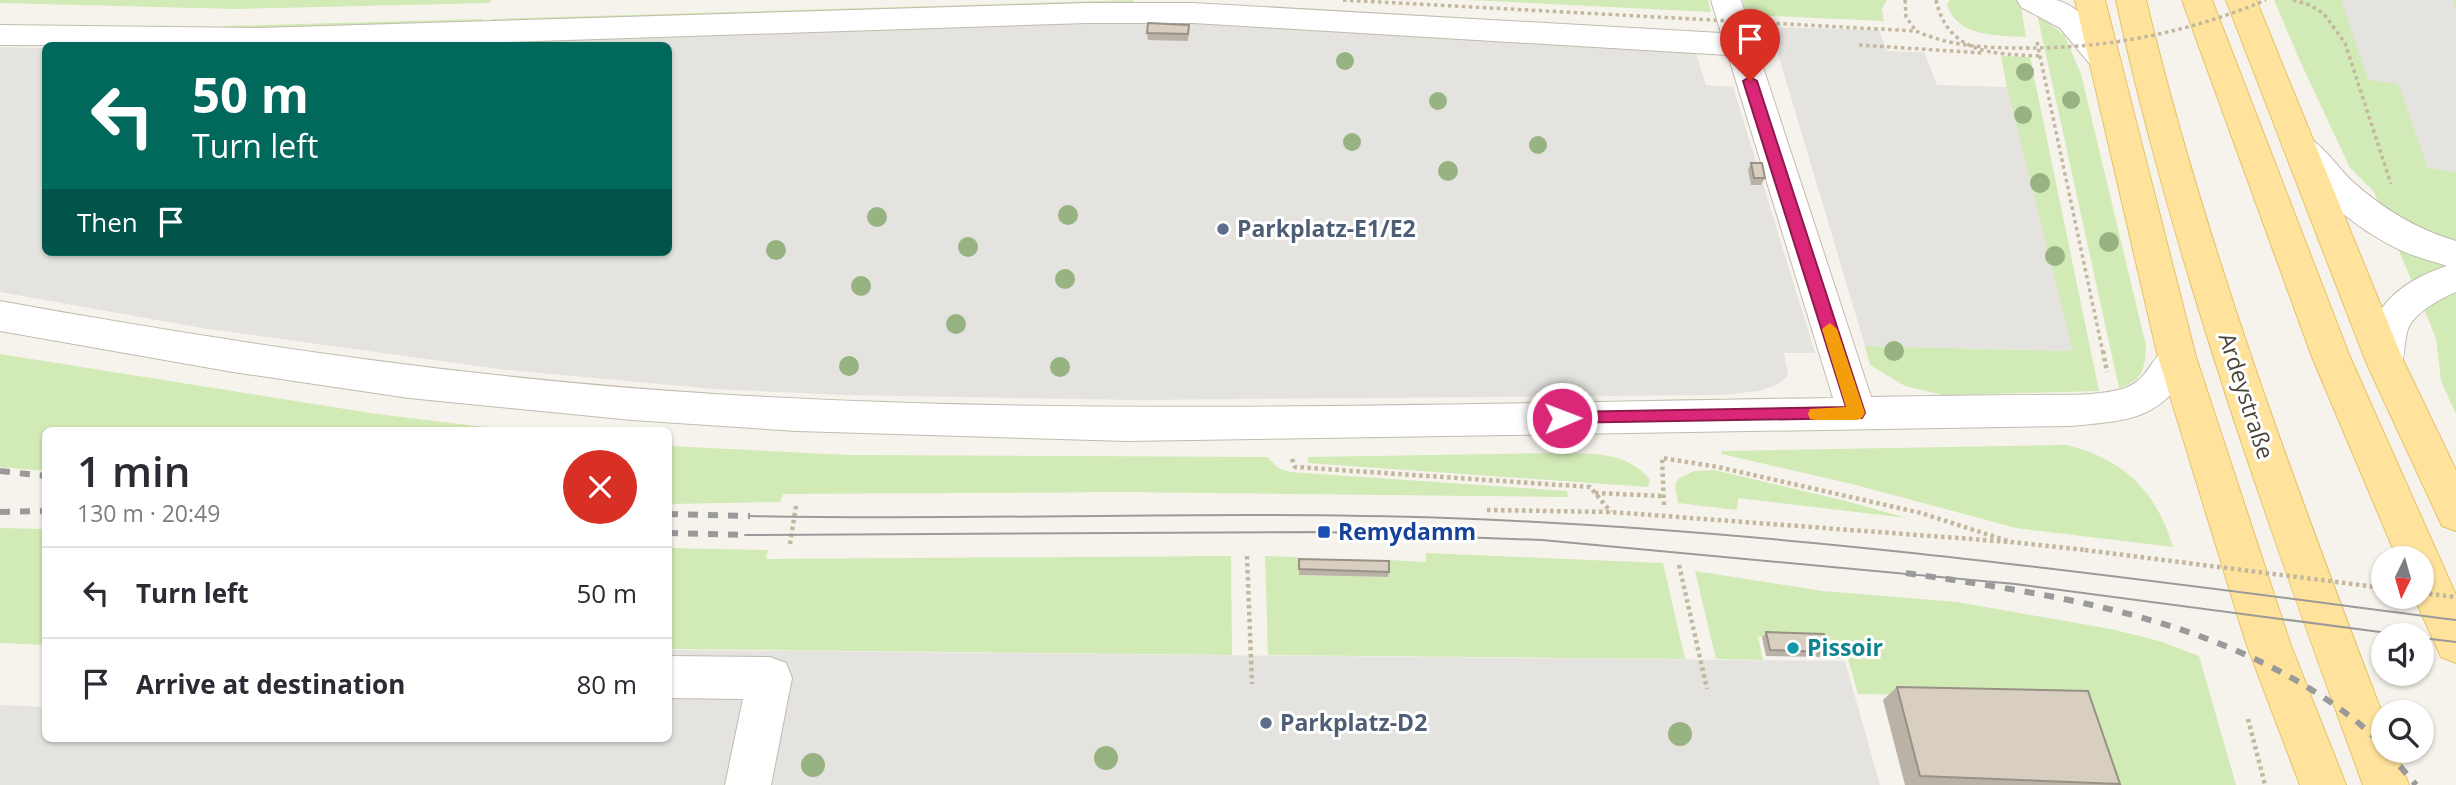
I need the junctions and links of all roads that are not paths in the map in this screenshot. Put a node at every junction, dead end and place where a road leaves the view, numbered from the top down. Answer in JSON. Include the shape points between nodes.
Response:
{"nodes":[{"id":1,"x":1726,"y":0,"type":"edge"},
{"id":2,"x":2032,"y":0,"type":"edge"},
{"id":3,"x":2090,"y":0,"type":"edge"},
{"id":4,"x":2131,"y":0,"type":"edge"},
{"id":5,"x":2197,"y":0,"type":"edge"},
{"id":6,"x":2241,"y":0,"type":"edge"},
{"id":7,"x":0,"y":35,"type":"edge"},
{"id":8,"x":1738,"y":45,"type":"junction"},
{"id":9,"x":2105,"y":61,"type":"junction"},
{"id":10,"x":2299,"y":146,"type":"junction"},
{"id":11,"x":2456,"y":255,"type":"edge"},
{"id":12,"x":2456,"y":277,"type":"edge"},
{"id":13,"x":0,"y":316,"type":"edge"},
{"id":14,"x":2177,"y":357,"type":"junction"},
{"id":15,"x":2385,"y":362,"type":"junction"},
{"id":16,"x":1857,"y":413,"type":"junction"},
{"id":17,"x":2456,"y":513,"type":"edge"},
{"id":18,"x":2413,"y":546,"type":"edge"},
{"id":19,"x":2434,"y":594,"type":"edge"},
{"id":20,"x":2268,"y":643,"type":"junction"},
{"id":21,"x":2456,"y":643,"type":"edge"},
{"id":22,"x":672,"y":677,"type":"edge"},
{"id":23,"x":748,"y":785,"type":"edge"},
{"id":24,"x":2306,"y":785,"type":"edge"},
{"id":25,"x":2323,"y":785,"type":"edge"},
{"id":26,"x":2386,"y":785,"type":"edge"}],
"edges":[{"from":1,"to":8,"type":"street"},
{"from":2,"to":9,"type":"street","via":[[2071,21]]},
{"from":3,"to":9,"type":"main road"},
{"from":4,"to":26,"type":"main road","name":"Ardeystraße","via":[[2176,172],[2232,354],[2289,525]]},
{"from":5,"to":18,"type":"main road","via":[[2332,357]]},
{"from":6,"to":10,"type":"main road"},
{"from":7,"to":8,"type":"street","via":[[259,39],[1193,13]]},
{"from":8,"to":16,"type":"street"},
{"from":9,"to":14,"type":"main road"},
{"from":10,"to":11,"type":"street","via":[[2327,179],[2370,215],[2415,242]]},
{"from":10,"to":15,"type":"main road"},
{"from":12,"to":15,"type":"street","via":[[2423,292],[2404,308],[2390,326]]},
{"from":13,"to":16,"type":"street","via":[[152,344],[466,389],[644,406],[977,423],[1127,425]]},
{"from":14,"to":16,"type":"street","via":[[2165,380],[2149,396],[2115,406]]},
{"from":14,"to":20,"type":"main road"},
{"from":15,"to":17,"type":"main road"},
{"from":19,"to":21,"type":"main road"},
{"from":20,"to":24,"type":"main road"},
{"from":20,"to":25,"type":"main road"},
{"from":22,"to":23,"type":"street","via":[[770,678]]}]}
